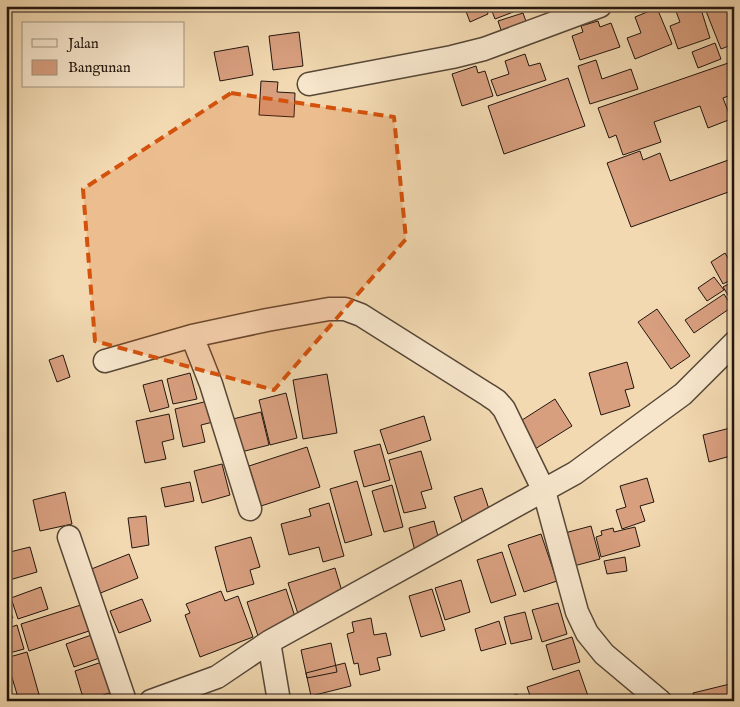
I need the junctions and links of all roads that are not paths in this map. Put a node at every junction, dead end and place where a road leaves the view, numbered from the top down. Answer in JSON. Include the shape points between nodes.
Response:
{"nodes":[{"id":1,"x":600,"y":6,"type":"edge"},
{"id":2,"x":309,"y":84,"type":"dead end"},
{"id":3,"x":192,"y":336,"type":"junction"},
{"id":4,"x":734,"y":343,"type":"edge"},
{"id":5,"x":105,"y":360,"type":"dead end"},
{"id":6,"x":544,"y":491,"type":"junction"},
{"id":7,"x":250,"y":509,"type":"dead end"},
{"id":8,"x":69,"y":537,"type":"dead end"},
{"id":9,"x":269,"y":642,"type":"junction"},
{"id":10,"x":125,"y":701,"type":"edge"},
{"id":11,"x":151,"y":701,"type":"edge"},
{"id":12,"x":279,"y":701,"type":"edge"},
{"id":13,"x":660,"y":701,"type":"edge"}],
"edges":[{"from":1,"to":2,"type":"street","via":[[484,49]]},
{"from":3,"to":5,"type":"street"},
{"from":3,"to":6,"type":"street","via":[[329,309],[345,309],[361,315],[497,401],[504,409]]},
{"from":3,"to":7,"type":"street","via":[[211,384]]},
{"from":4,"to":6,"type":"street","via":[[682,394],[575,473]]},
{"from":6,"to":9,"type":"street"},
{"from":6,"to":13,"type":"street","via":[[577,612],[587,633],[604,654]]},
{"from":8,"to":10,"type":"street"},
{"from":9,"to":11,"type":"street","via":[[217,676]]},
{"from":9,"to":12,"type":"street"}]}
